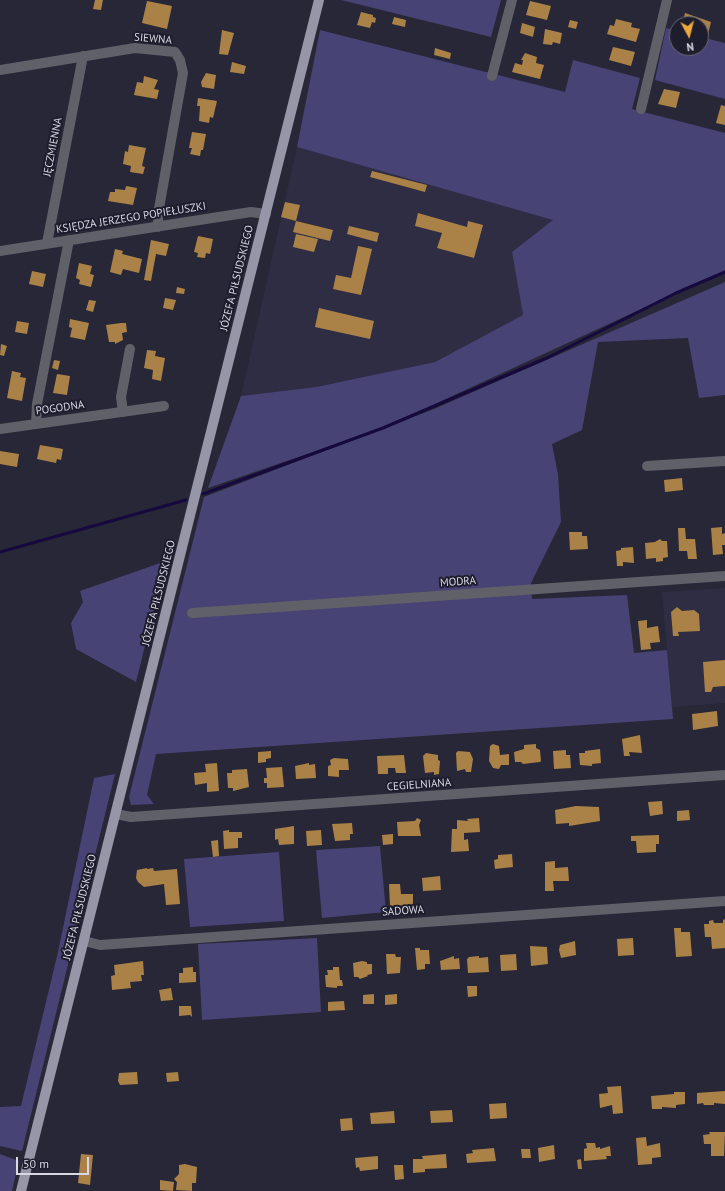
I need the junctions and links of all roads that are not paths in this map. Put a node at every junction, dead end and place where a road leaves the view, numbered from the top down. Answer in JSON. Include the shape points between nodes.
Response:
{"nodes":[{"id":1,"x":319,"y":0,"type":"edge"},
{"id":2,"x":512,"y":0,"type":"edge"},
{"id":3,"x":667,"y":0,"type":"edge"},
{"id":4,"x":83,"y":56,"type":"junction"},
{"id":5,"x":0,"y":70,"type":"edge"},
{"id":6,"x":492,"y":76,"type":"dead end"},
{"id":7,"x":641,"y":109,"type":"dead end"},
{"id":8,"x":266,"y":214,"type":"junction"},
{"id":9,"x":158,"y":227,"type":"junction"},
{"id":10,"x":69,"y":240,"type":"junction"},
{"id":11,"x":46,"y":243,"type":"junction"},
{"id":12,"x":0,"y":251,"type":"edge"},
{"id":13,"x":130,"y":349,"type":"dead end"},
{"id":14,"x":164,"y":406,"type":"dead end"},
{"id":15,"x":123,"y":412,"type":"junction"},
{"id":16,"x":36,"y":424,"type":"junction"},
{"id":17,"x":0,"y":429,"type":"edge"},
{"id":18,"x":725,"y":461,"type":"edge"},
{"id":19,"x":647,"y":466,"type":"dead end"},
{"id":20,"x":725,"y":576,"type":"edge"},
{"id":21,"x":192,"y":613,"type":"dead end"},
{"id":22,"x":725,"y":775,"type":"edge"},
{"id":23,"x":116,"y":814,"type":"junction"},
{"id":24,"x":725,"y":901,"type":"edge"},
{"id":25,"x":84,"y":941,"type":"junction"},
{"id":26,"x":21,"y":1191,"type":"edge"}],
"edges":[{"from":1,"to":8,"type":"main road","name":"JÓZEFA PIŁSUDSKIEGO"},
{"from":2,"to":6,"type":"street"},
{"from":3,"to":7,"type":"street"},
{"from":4,"to":5,"type":"street","name":"SIEWNA"},
{"from":4,"to":9,"type":"street","name":"SIEWNA","via":[[135,48],[175,52],[180,60],[183,73],[158,214]]},
{"from":4,"to":11,"type":"street","name":"JĘCZMIENNA"},
{"from":8,"to":9,"type":"street","name":"KSIĘDZA JERZEGO POPIEŁUSZKI","via":[[251,212]]},
{"from":8,"to":23,"type":"main road","name":"JÓZEFA PIŁSUDSKIEGO"},
{"from":9,"to":10,"type":"street","name":"KSIĘDZA JERZEGO POPIEŁUSZKI"},
{"from":10,"to":11,"type":"street","name":"KSIĘDZA JERZEGO POPIEŁUSZKI"},
{"from":10,"to":16,"type":"street","via":[[37,404]]},
{"from":11,"to":12,"type":"street","name":"KSIĘDZA JERZEGO POPIEŁUSZKI"},
{"from":13,"to":15,"type":"street","via":[[121,397]]},
{"from":14,"to":15,"type":"street","name":"POGODNA"},
{"from":15,"to":16,"type":"street","name":"POGODNA"},
{"from":16,"to":17,"type":"street","name":"POGODNA"},
{"from":18,"to":19,"type":"street"},
{"from":20,"to":21,"type":"street","name":"MODRA"},
{"from":22,"to":23,"type":"street","name":"CEGIELNIANA","via":[[131,817]]},
{"from":23,"to":25,"type":"main road","name":"JÓZEFA PIŁSUDSKIEGO"},
{"from":24,"to":25,"type":"street","name":"SADOWA","via":[[100,945]]},
{"from":25,"to":26,"type":"main road","name":"JÓZEFA PIŁSUDSKIEGO"}]}
